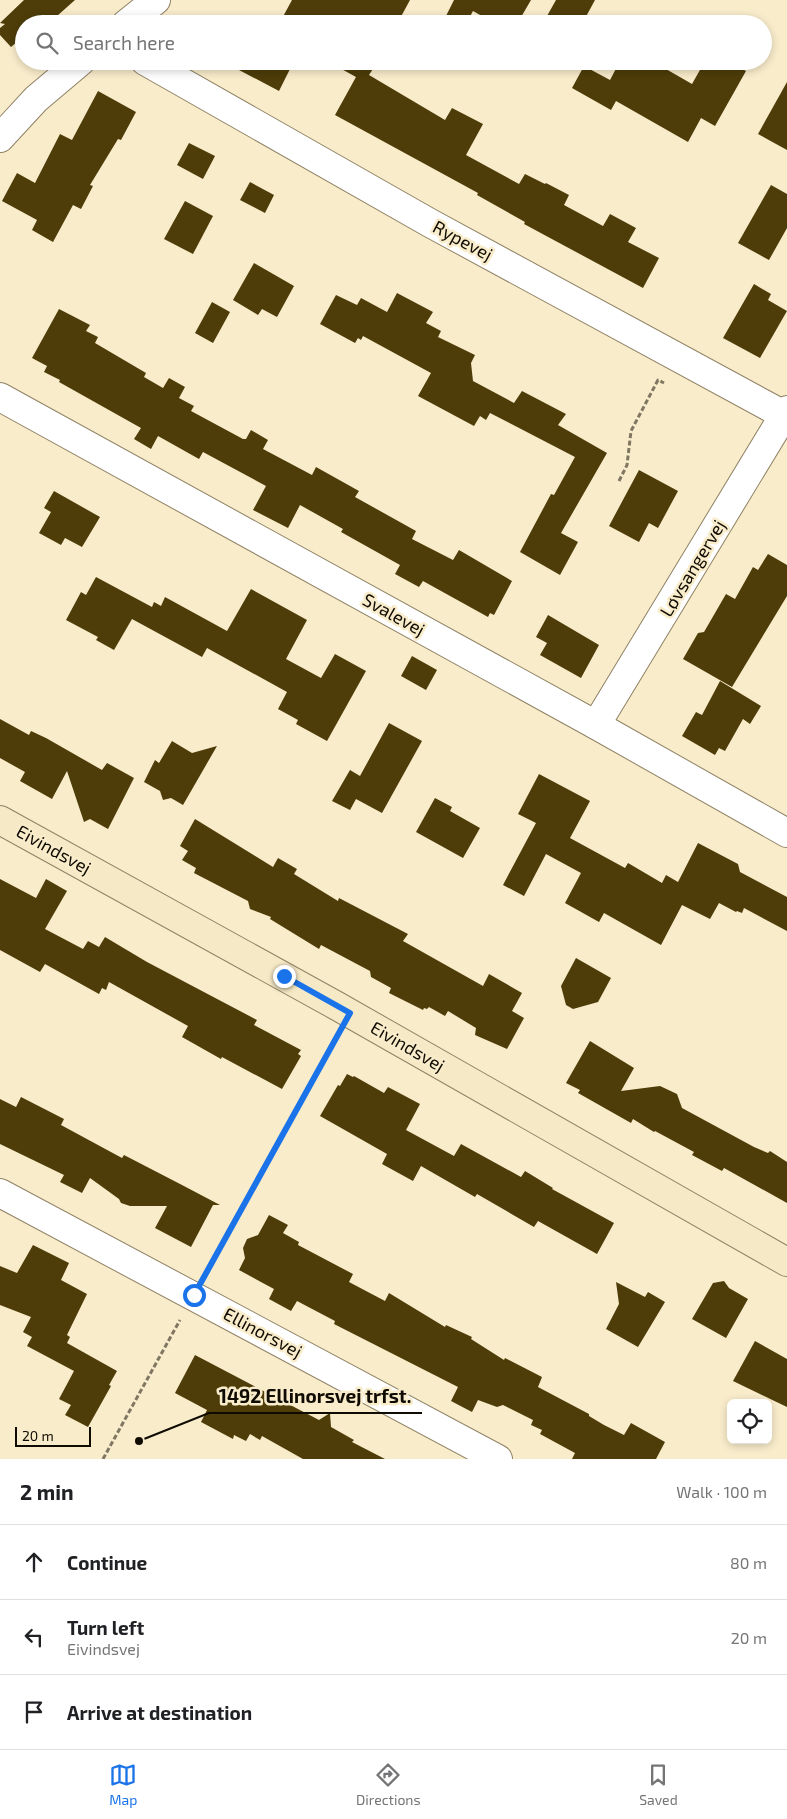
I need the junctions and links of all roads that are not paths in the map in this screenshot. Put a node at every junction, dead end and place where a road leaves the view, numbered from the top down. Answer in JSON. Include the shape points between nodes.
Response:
{"nodes":[{"id":1,"x":156,"y":0,"type":"edge"},
{"id":2,"x":137,"y":15,"type":"edge"},
{"id":3,"x":70,"y":70,"type":"edge"},
{"id":4,"x":161,"y":70,"type":"edge"},
{"id":5,"x":0,"y":138,"type":"edge"},
{"id":6,"x":0,"y":397,"type":"edge"},
{"id":7,"x":785,"y":413,"type":"edge"},
{"id":8,"x":596,"y":725,"type":"junction"},
{"id":9,"x":0,"y":820,"type":"edge"},
{"id":10,"x":787,"y":833,"type":"edge"},
{"id":11,"x":0,"y":1193,"type":"edge"},
{"id":12,"x":787,"y":1262,"type":"edge"},
{"id":13,"x":498,"y":1459,"type":"edge"}],
"edges":[{"from":1,"to":2,"type":"street"},
{"from":3,"to":5,"type":"street","via":[[36,99]]},
{"from":4,"to":7,"type":"street","name":"Rypevej","via":[[430,222]]},
{"from":6,"to":8,"type":"street","name":"Svalevej"},
{"from":7,"to":8,"type":"street","name":"Løvsangervej"},
{"from":8,"to":10,"type":"street","name":"Svalevej"},
{"from":9,"to":12,"type":"street","name":"Eivindsvej","via":[[350,1013]]},
{"from":11,"to":13,"type":"street","name":"Ellinorsvej"}]}
